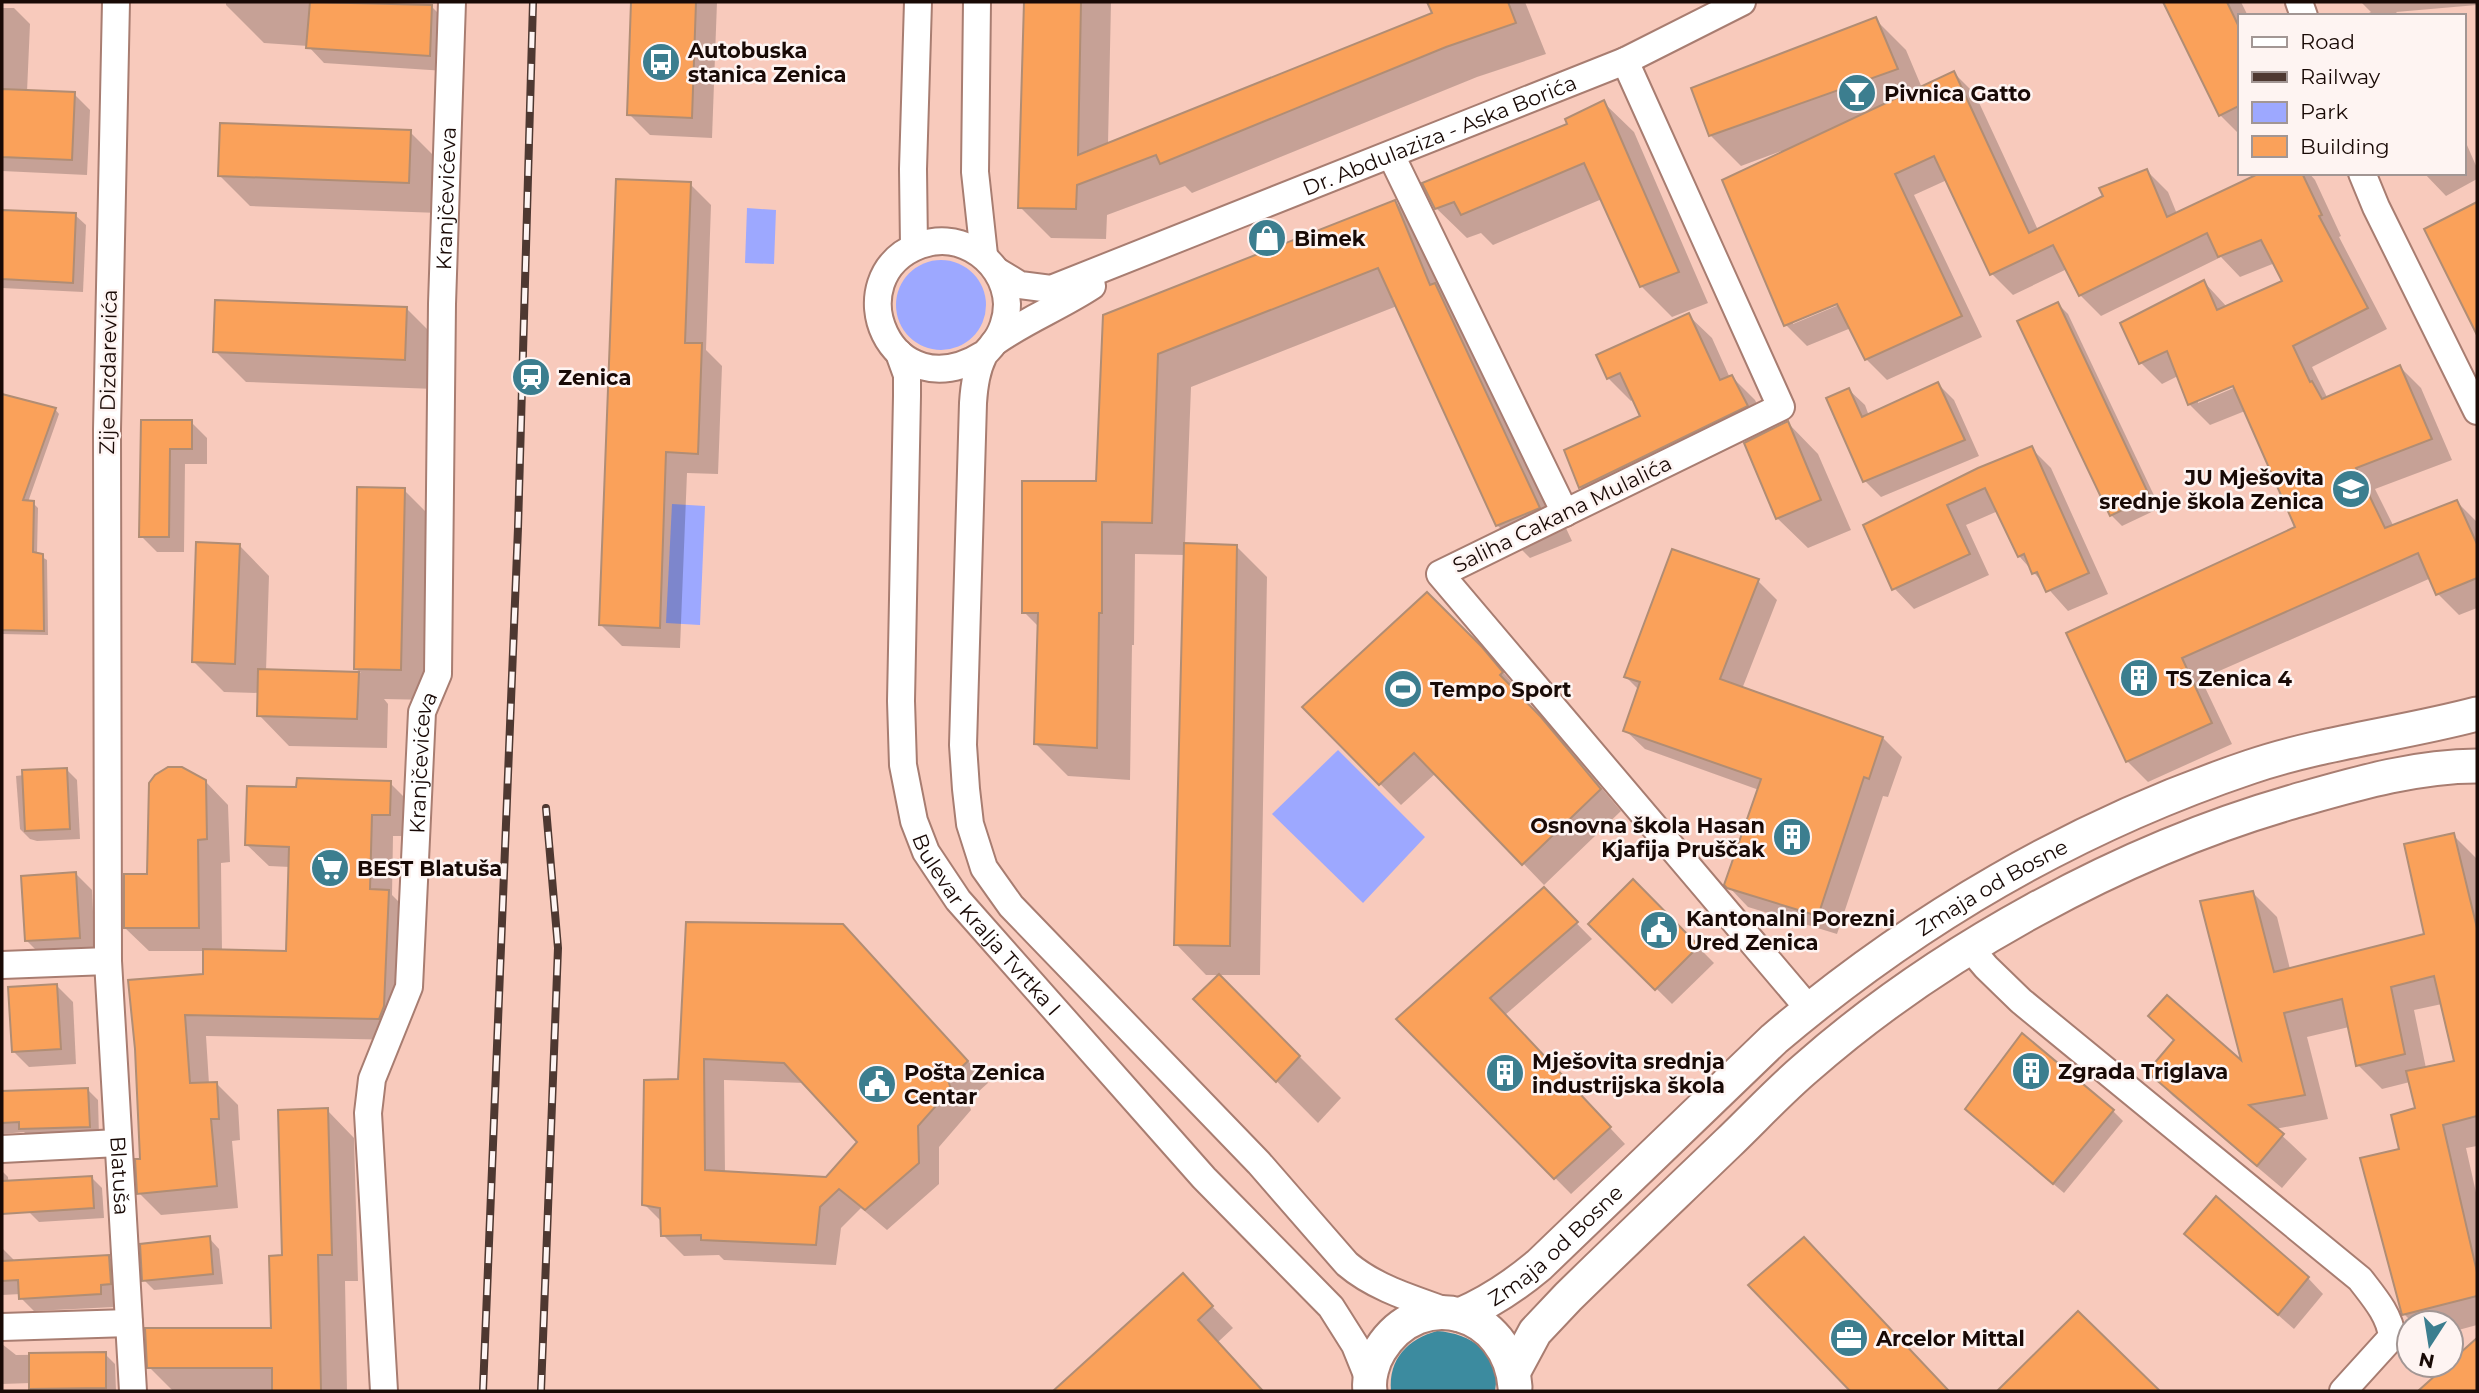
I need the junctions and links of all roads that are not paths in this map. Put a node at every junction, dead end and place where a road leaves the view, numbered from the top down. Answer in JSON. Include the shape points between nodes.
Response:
{"nodes":[{"id":1,"x":116,"y":2,"type":"edge"},
{"id":2,"x":452,"y":2,"type":"edge"},
{"id":3,"x":918,"y":2,"type":"edge"},
{"id":4,"x":977,"y":2,"type":"edge"},
{"id":5,"x":1742,"y":2,"type":"edge"},
{"id":6,"x":1625,"y":61,"type":"junction"},
{"id":7,"x":1391,"y":155,"type":"junction"},
{"id":8,"x":2363,"y":175,"type":"edge"},
{"id":9,"x":914,"y":247,"type":"junction"},
{"id":10,"x":1134,"y":258,"type":"junction"},
{"id":11,"x":990,"y":263,"type":"junction"},
{"id":12,"x":989,"y":349,"type":"junction"},
{"id":13,"x":899,"y":353,"type":"junction"},
{"id":14,"x":2477,"y":411,"type":"edge"},
{"id":15,"x":1565,"y":513,"type":"junction"},
{"id":16,"x":2477,"y":714,"type":"edge"},
{"id":17,"x":106,"y":742,"type":"joint"},
{"id":18,"x":2477,"y":766,"type":"edge"},
{"id":19,"x":1970,"y":948,"type":"junction"},
{"id":20,"x":108,"y":961,"type":"junction"},
{"id":21,"x":2,"y":965,"type":"edge"},
{"id":22,"x":1810,"y":1009,"type":"junction"},
{"id":23,"x":118,"y":1143,"type":"junction"},
{"id":24,"x":2,"y":1149,"type":"edge"},
{"id":25,"x":1457,"y":1314,"type":"junction"},
{"id":26,"x":129,"y":1323,"type":"junction"},
{"id":27,"x":2,"y":1327,"type":"edge"},
{"id":28,"x":1515,"y":1386,"type":"edge"},
{"id":29,"x":1369,"y":1388,"type":"edge"},
{"id":30,"x":133,"y":1391,"type":"edge"},
{"id":31,"x":384,"y":1391,"type":"edge"},
{"id":32,"x":2343,"y":1391,"type":"edge"}],
"edges":[{"from":1,"to":17,"type":"street","name":"Zije Dizdarevića"},
{"from":2,"to":31,"type":"street","name":"Kranjčevićeva","via":[[442,304],[438,674],[422,712],[409,987],[372,1079],[369,1112]]},
{"from":3,"to":9,"type":"street"},
{"from":4,"to":11,"type":"street","name":"Bulevar Kralja Tvrtka I","via":[[975,172]]},
{"from":5,"to":6,"type":"street","name":"Dr. Abdulaziza - Aska Borića"},
{"from":6,"to":7,"type":"street","name":"Dr. Abdulaziza - Aska Borića"},
{"from":6,"to":15,"type":"street","name":"Saliha Cakana Mulalića","via":[[1781,407]]},
{"from":7,"to":10,"type":"street","name":"Dr. Abdulaziza - Aska Borića"},
{"from":7,"to":15,"type":"street"},
{"from":8,"to":14,"type":"street"},
{"from":9,"to":11,"type":"street","via":[[952,241]]},
{"from":9,"to":13,"type":"street","name":"Bulevar Kralja Tvrtka I","via":[[887,271],[877,305],[887,339]]},
{"from":10,"to":11,"type":"street","name":"Dr. Abdulaziza - Aska Borića","via":[[1051,289],[1020,285]]},
{"from":10,"to":12,"type":"street","name":"Dr. Abdulaziza - Aska Borića","via":[[1068,302],[1016,327]]},
{"from":11,"to":12,"type":"street","name":"Bulevar Kralja Tvrtka I","via":[[1003,285],[1007,305],[1004,324]]},
{"from":12,"to":13,"type":"street","via":[[968,364],[950,369],[932,369]]},
{"from":12,"to":25,"type":"street","name":"Bulevar Kralja Tvrtka I","via":[[976,378],[972,403],[963,745],[970,824],[984,868],[1011,906],[1259,1163],[1347,1264],[1361,1276]]},
{"from":13,"to":29,"type":"street","name":"Bulevar Kralja Tvrtka I","via":[[907,396],[903,765],[914,821],[926,852],[958,900],[1205,1178],[1331,1307],[1355,1345]]},
{"from":15,"to":22,"type":"street","name":"Saliha Cakana Mulalića","via":[[1440,574]]},
{"from":16,"to":22,"type":"main road","name":"Zmaja od Bosne","via":[[2252,766],[2130,814],[2010,873],[1862,967]]},
{"from":17,"to":20,"type":"street","name":"Blatuša"},
{"from":18,"to":19,"type":"main road","name":"Zmaja od Bosne","via":[[2440,767],[2355,784],[2184,838],[2101,875]]},
{"from":19,"to":28,"type":"main road","name":"Zmaja od Bosne","via":[[1806,1067],[1535,1332]]},
{"from":19,"to":32,"type":"street","via":[[2021,1000],[2360,1279],[2381,1307],[2392,1337]]},
{"from":20,"to":21,"type":"street"},
{"from":20,"to":23,"type":"street","name":"Blatuša"},
{"from":22,"to":25,"type":"main road","name":"Zmaja od Bosne","via":[[1539,1265],[1488,1303]]},
{"from":23,"to":24,"type":"street"},
{"from":23,"to":26,"type":"street","name":"Blatuša"},
{"from":25,"to":28,"type":"main road","name":"Zmaja od Bosne","via":[[1479,1322],[1495,1335],[1507,1352]]},
{"from":25,"to":29,"type":"main road","name":"Zmaja od Bosne","via":[[1428,1314],[1406,1322],[1387,1338],[1375,1358]]},
{"from":26,"to":27,"type":"street"},
{"from":26,"to":30,"type":"street","name":"Blatuša"}]}
